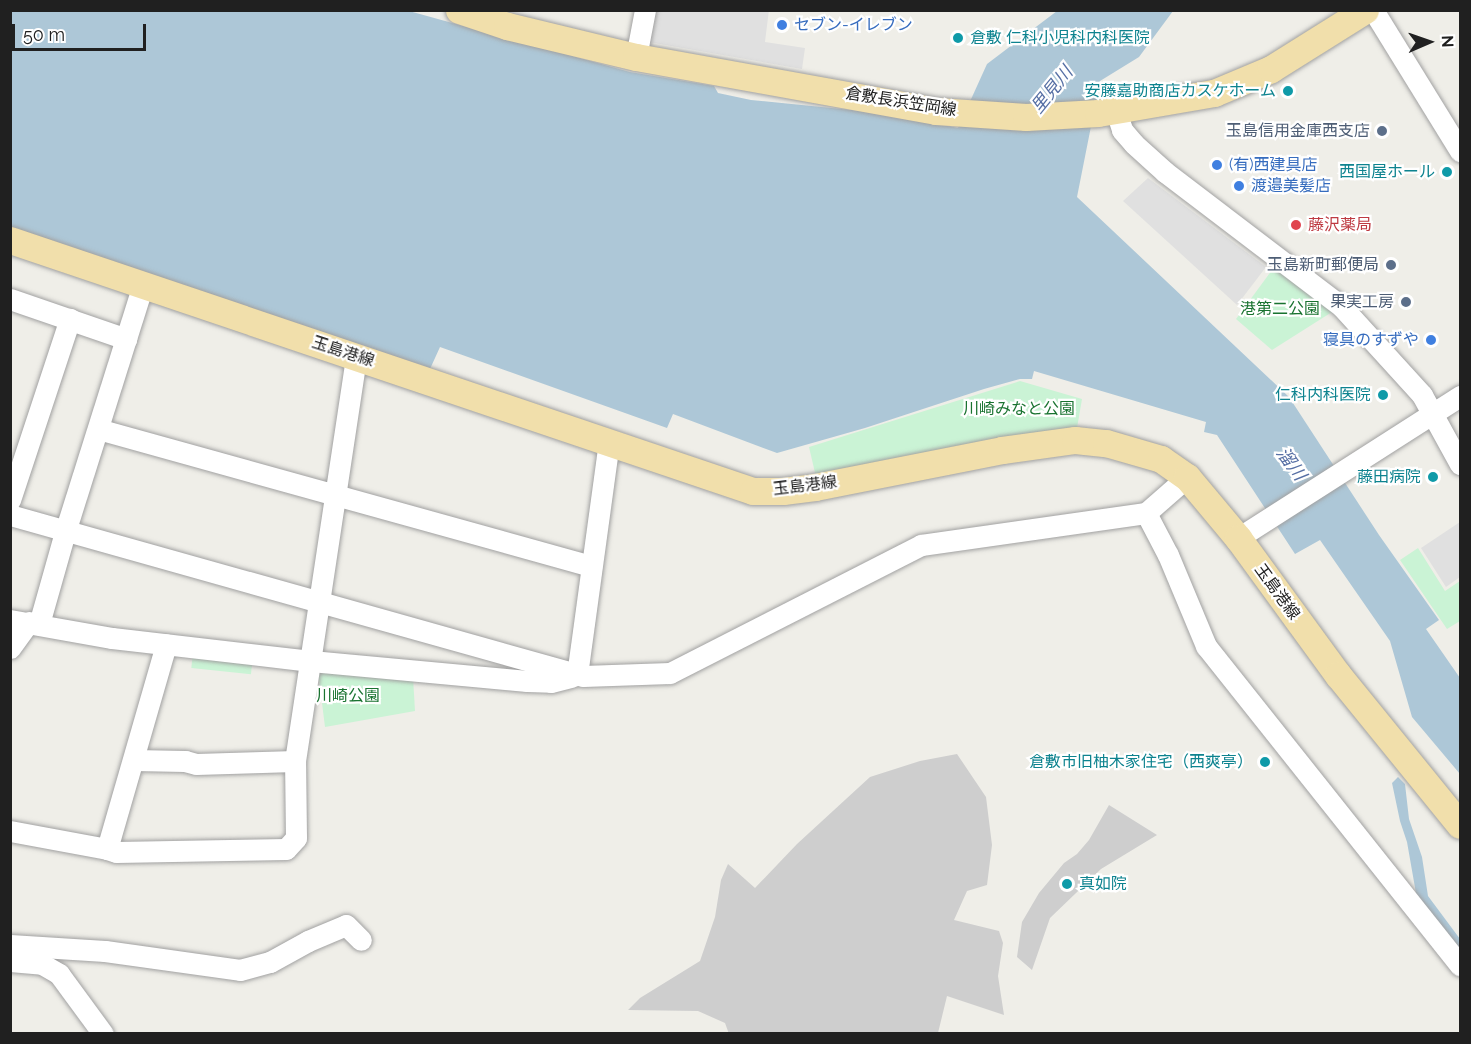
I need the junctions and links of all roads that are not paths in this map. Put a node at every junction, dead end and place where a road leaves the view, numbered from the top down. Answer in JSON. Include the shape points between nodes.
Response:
{"nodes":[{"id":1,"x":459,"y":10,"type":"edge"},
{"id":2,"x":645,"y":10,"type":"edge"},
{"id":3,"x":1365,"y":10,"type":"edge"},
{"id":4,"x":1373,"y":10,"type":"edge"},
{"id":5,"x":636,"y":57,"type":"junction"},
{"id":6,"x":1107,"y":112,"type":"junction"},
{"id":7,"x":1461,"y":151,"type":"edge"},
{"id":8,"x":10,"y":240,"type":"edge"},
{"id":9,"x":143,"y":285,"type":"junction"},
{"id":10,"x":10,"y":299,"type":"edge"},
{"id":11,"x":70,"y":319,"type":"junction"},
{"id":12,"x":126,"y":339,"type":"junction"},
{"id":13,"x":356,"y":357,"type":"junction"},
{"id":14,"x":1461,"y":396,"type":"edge"},
{"id":15,"x":1434,"y":412,"type":"junction"},
{"id":16,"x":98,"y":429,"type":"junction"},
{"id":17,"x":609,"y":442,"type":"junction"},
{"id":18,"x":1461,"y":464,"type":"edge"},
{"id":19,"x":1186,"y":477,"type":"junction"},
{"id":20,"x":335,"y":493,"type":"junction"},
{"id":21,"x":10,"y":500,"type":"edge"},
{"id":22,"x":1146,"y":513,"type":"junction"},
{"id":23,"x":10,"y":515,"type":"edge"},
{"id":24,"x":65,"y":532,"type":"junction"},
{"id":25,"x":1238,"y":538,"type":"junction"},
{"id":26,"x":591,"y":566,"type":"junction"},
{"id":27,"x":319,"y":604,"type":"junction"},
{"id":28,"x":26,"y":622,"type":"edge"},
{"id":29,"x":166,"y":644,"type":"junction"},
{"id":30,"x":10,"y":648,"type":"edge"},
{"id":31,"x":311,"y":661,"type":"junction"},
{"id":32,"x":577,"y":675,"type":"junction"},
{"id":33,"x":133,"y":760,"type":"junction"},
{"id":34,"x":295,"y":761,"type":"junction"},
{"id":35,"x":1461,"y":825,"type":"edge"},
{"id":36,"x":10,"y":831,"type":"edge"},
{"id":37,"x":107,"y":849,"type":"junction"},
{"id":38,"x":362,"y":940,"type":"dead end"},
{"id":39,"x":10,"y":945,"type":"edge"},
{"id":40,"x":10,"y":961,"type":"edge"},
{"id":41,"x":1461,"y":965,"type":"edge"},
{"id":42,"x":103,"y":1034,"type":"edge"}],
"edges":[{"from":1,"to":5,"type":"main road","name":"倉敷長浜笠岡線","via":[[507,26]]},
{"from":2,"to":5,"type":"street"},
{"from":3,"to":6,"type":"main road","name":"倉敷長浜笠岡線","via":[[1271,69],[1214,93]]},
{"from":4,"to":7,"type":"street"},
{"from":5,"to":6,"type":"main road","name":"倉敷長浜笠岡線","via":[[936,111],[1026,117]]},
{"from":6,"to":15,"type":"street","via":[[1158,165],[1342,307]]},
{"from":8,"to":9,"type":"main road","name":"玉島港線"},
{"from":9,"to":12,"type":"street"},
{"from":9,"to":13,"type":"main road","name":"玉島港線"},
{"from":10,"to":11,"type":"street"},
{"from":11,"to":12,"type":"street"},
{"from":11,"to":21,"type":"street"},
{"from":12,"to":16,"type":"street"},
{"from":13,"to":17,"type":"main road","name":"玉島港線"},
{"from":13,"to":20,"type":"street"},
{"from":14,"to":15,"type":"street"},
{"from":15,"to":18,"type":"street"},
{"from":15,"to":25,"type":"street"},
{"from":16,"to":20,"type":"street"},
{"from":16,"to":24,"type":"street"},
{"from":17,"to":19,"type":"main road","name":"玉島港線","via":[[753,491],[815,487],[1002,450],[1075,440],[1135,450],[1161,459]]},
{"from":17,"to":26,"type":"street"},
{"from":19,"to":22,"type":"street"},
{"from":19,"to":25,"type":"main road","name":"玉島港線"},
{"from":20,"to":26,"type":"street"},
{"from":20,"to":27,"type":"street"},
{"from":22,"to":32,"type":"street","via":[[921,545],[670,674]]},
{"from":22,"to":41,"type":"street","via":[[1206,646]]},
{"from":23,"to":24,"type":"street"},
{"from":24,"to":27,"type":"street"},
{"from":24,"to":28,"type":"street"},
{"from":25,"to":35,"type":"main road","name":"玉島港線","via":[[1338,675]]},
{"from":26,"to":32,"type":"street"},
{"from":27,"to":31,"type":"street"},
{"from":27,"to":32,"type":"street"},
{"from":28,"to":29,"type":"street"},
{"from":28,"to":30,"type":"street"},
{"from":29,"to":31,"type":"street"},
{"from":29,"to":33,"type":"street"},
{"from":31,"to":32,"type":"street","via":[[527,681],[551,682]]},
{"from":31,"to":34,"type":"street"},
{"from":33,"to":34,"type":"street","via":[[196,764]]},
{"from":33,"to":37,"type":"street"},
{"from":34,"to":37,"type":"street","via":[[296,838],[286,849]]},
{"from":36,"to":37,"type":"street"},
{"from":38,"to":39,"type":"street","via":[[346,924],[270,963],[240,970],[105,951]]},
{"from":40,"to":42,"type":"street","via":[[42,964],[59,974]]}]}
